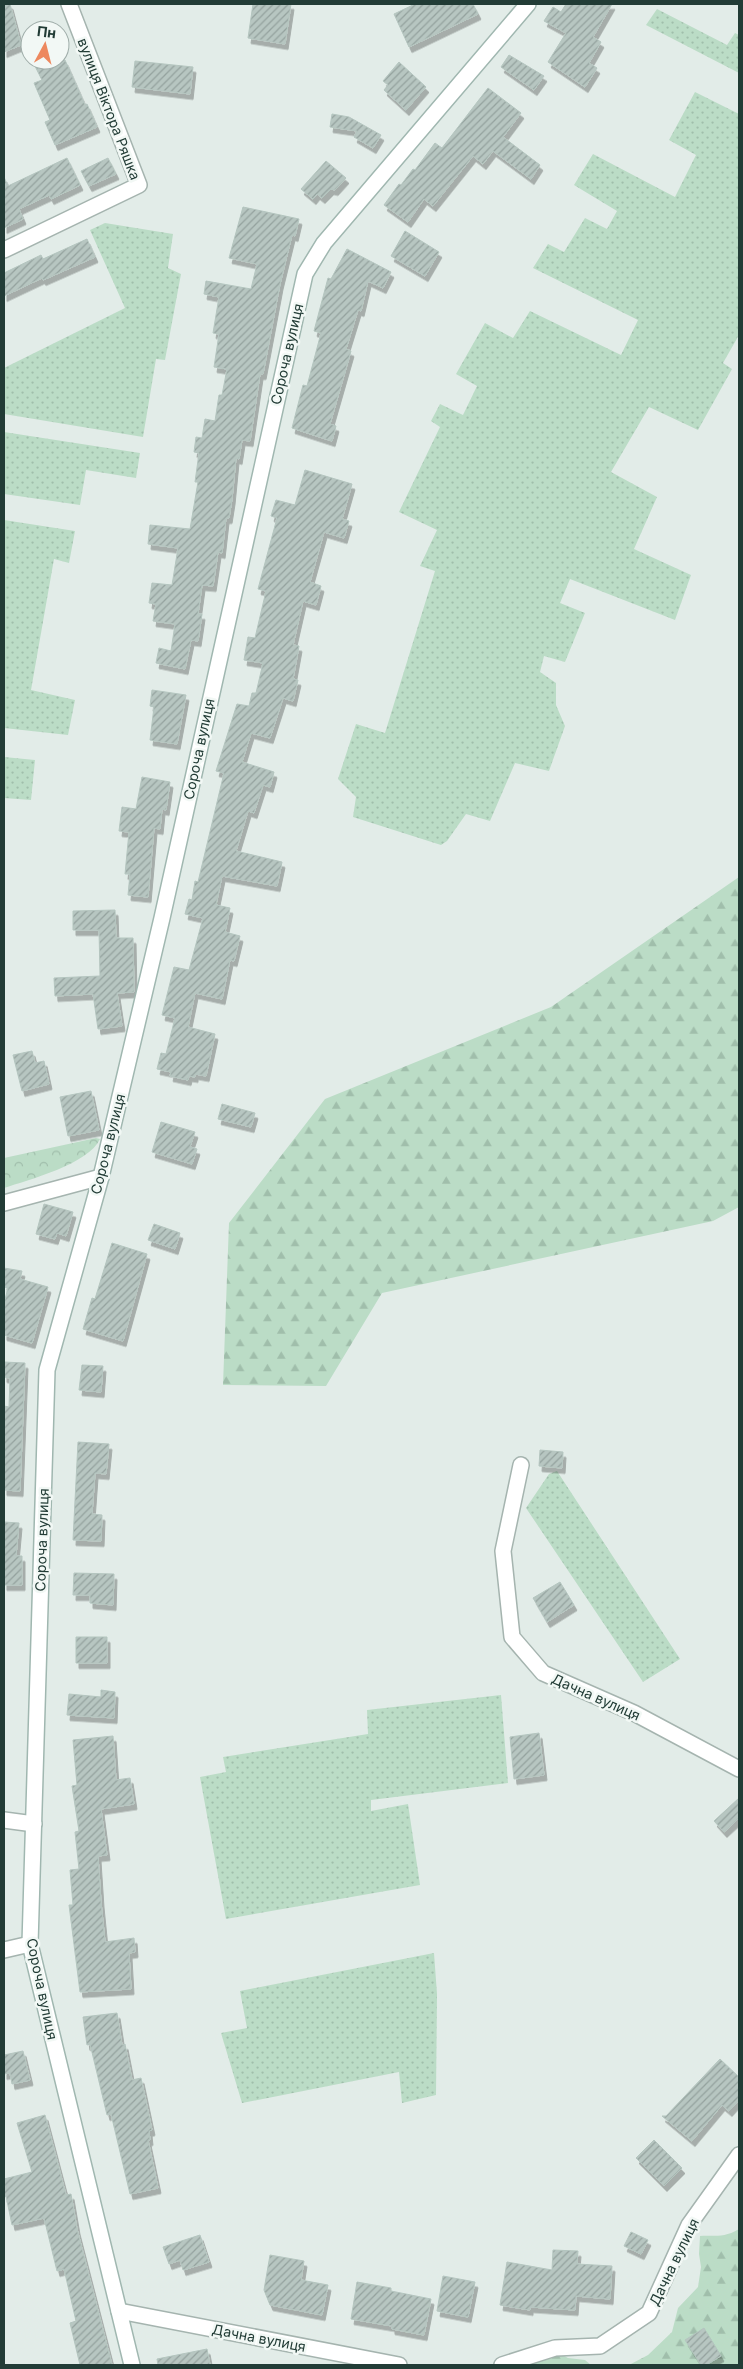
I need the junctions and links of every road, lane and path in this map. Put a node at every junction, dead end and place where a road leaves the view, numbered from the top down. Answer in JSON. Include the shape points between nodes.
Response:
{"nodes":[{"id":1,"x":69,"y":4,"type":"edge"},
{"id":2,"x":528,"y":4,"type":"edge"},
{"id":3,"x":4,"y":250,"type":"edge"},
{"id":4,"x":101,"y":1177,"type":"junction"},
{"id":5,"x":4,"y":1203,"type":"edge"},
{"id":6,"x":521,"y":1465,"type":"dead end"},
{"id":7,"x":739,"y":1769,"type":"edge"},
{"id":8,"x":4,"y":1820,"type":"edge"},
{"id":9,"x":34,"y":1824,"type":"junction"},
{"id":10,"x":30,"y":1944,"type":"junction"},
{"id":11,"x":4,"y":1950,"type":"edge"},
{"id":12,"x":739,"y":2155,"type":"edge"},
{"id":13,"x":119,"y":2311,"type":"junction"},
{"id":14,"x":132,"y":2365,"type":"edge"},
{"id":15,"x":400,"y":2365,"type":"edge"},
{"id":16,"x":502,"y":2365,"type":"edge"}],
"edges":[{"from":1,"to":3,"type":"main road","name":"вулиця Віктора Ряшка","via":[[139,185]]},
{"from":2,"to":4,"type":"main road","name":"Сороча вулиця","via":[[324,243],[305,274]]},
{"from":4,"to":5,"type":"main road"},
{"from":4,"to":9,"type":"main road","name":"Сороча вулиця","via":[[47,1370]]},
{"from":6,"to":7,"type":"main road","name":"Дачна вулиця","via":[[503,1550],[512,1638],[543,1672],[634,1713]]},
{"from":8,"to":9,"type":"main road"},
{"from":9,"to":10,"type":"main road","name":"Сороча вулиця"},
{"from":10,"to":11,"type":"main road"},
{"from":10,"to":13,"type":"main road","name":"Сороча вулиця"},
{"from":12,"to":16,"type":"main road","name":"Дачна вулиця","via":[[689,2225],[650,2312],[600,2346],[555,2348]]},
{"from":13,"to":14,"type":"main road","name":"Сороча вулиця"},
{"from":13,"to":15,"type":"main road","name":"Дачна вулиця"}]}
